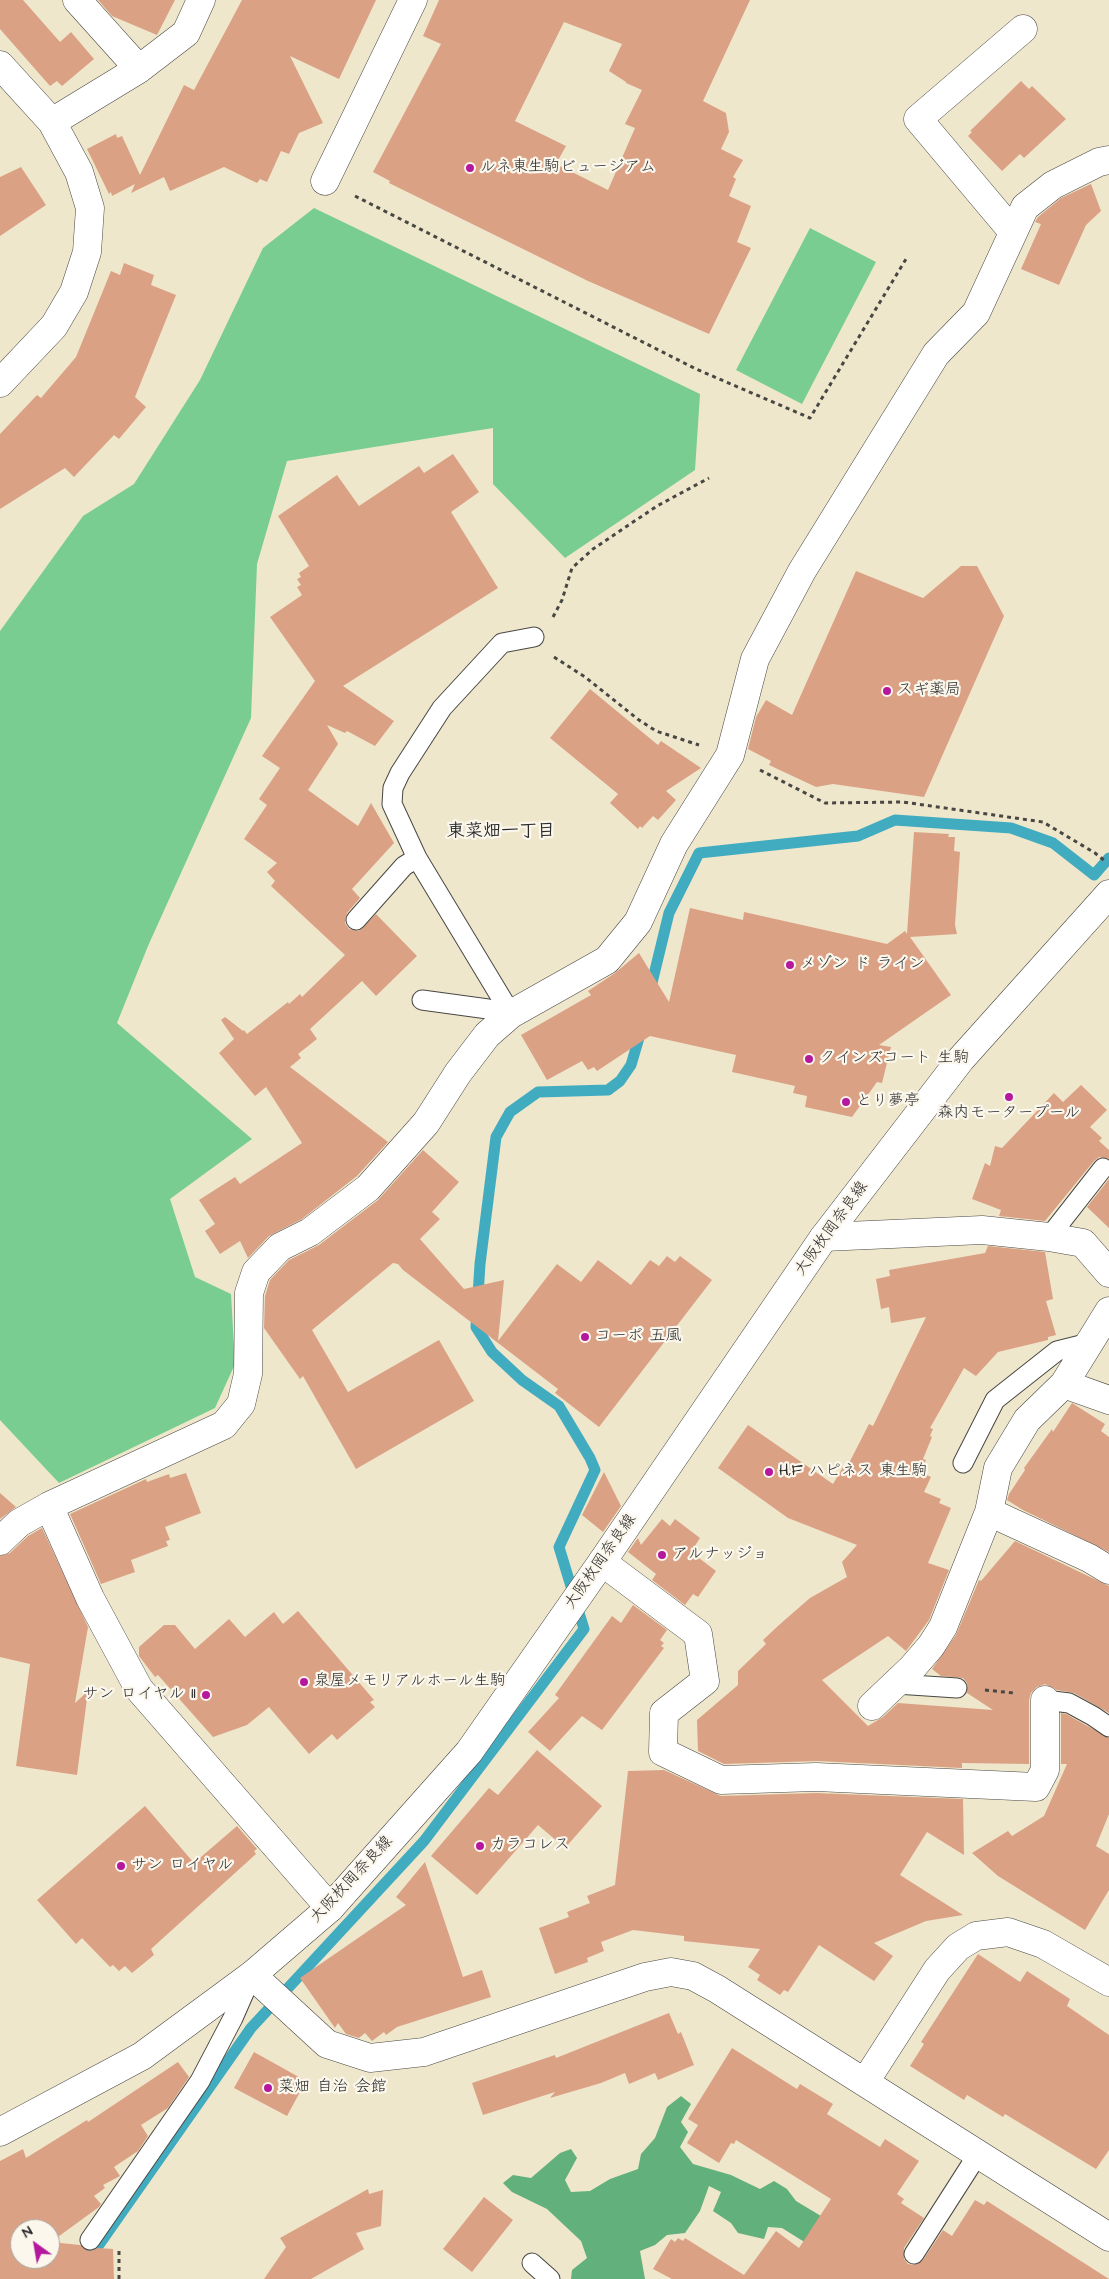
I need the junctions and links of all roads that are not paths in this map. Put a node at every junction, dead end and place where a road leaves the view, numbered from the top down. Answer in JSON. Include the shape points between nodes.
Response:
{"nodes":[{"id":1,"x":77,"y":0,"type":"edge"},
{"id":2,"x":201,"y":0,"type":"edge"},
{"id":3,"x":413,"y":0,"type":"edge"},
{"id":4,"x":1023,"y":28,"type":"dead end"},
{"id":5,"x":0,"y":65,"type":"edge"},
{"id":6,"x":139,"y":69,"type":"junction"},
{"id":7,"x":52,"y":122,"type":"junction"},
{"id":8,"x":1109,"y":160,"type":"edge"},
{"id":9,"x":325,"y":181,"type":"road end"},
{"id":10,"x":1013,"y":232,"type":"junction"},
{"id":11,"x":0,"y":383,"type":"edge"},
{"id":12,"x":534,"y":637,"type":"road end"},
{"id":13,"x":417,"y":858,"type":"junction"},
{"id":14,"x":1109,"y":894,"type":"edge"},
{"id":15,"x":356,"y":920,"type":"dead end"},
{"id":16,"x":422,"y":1000,"type":"dead end"},
{"id":17,"x":508,"y":1017,"type":"junction"},
{"id":18,"x":1103,"y":1168,"type":"dead end"},
{"id":19,"x":824,"y":1237,"type":"junction"},
{"id":20,"x":1049,"y":1237,"type":"junction"},
{"id":21,"x":1109,"y":1273,"type":"edge"},
{"id":22,"x":1109,"y":1311,"type":"edge"},
{"id":23,"x":1089,"y":1343,"type":"junction"},
{"id":24,"x":1064,"y":1384,"type":"junction"},
{"id":25,"x":1109,"y":1400,"type":"edge"},
{"id":26,"x":962,"y":1463,"type":"dead end"},
{"id":27,"x":49,"y":1506,"type":"junction"},
{"id":28,"x":989,"y":1512,"type":"junction"},
{"id":29,"x":0,"y":1541,"type":"edge"},
{"id":30,"x":602,"y":1562,"type":"junction"},
{"id":31,"x":1109,"y":1570,"type":"edge"},
{"id":32,"x":896,"y":1684,"type":"junction"},
{"id":33,"x":957,"y":1688,"type":"road end"},
{"id":34,"x":1046,"y":1700,"type":"joint"},
{"id":35,"x":872,"y":1706,"type":"dead end"},
{"id":36,"x":1109,"y":1726,"type":"edge"},
{"id":37,"x":330,"y":1908,"type":"junction"},
{"id":38,"x":252,"y":1975,"type":"junction"},
{"id":39,"x":1107,"y":1975,"type":"edge"},
{"id":40,"x":864,"y":2082,"type":"junction"},
{"id":41,"x":0,"y":2132,"type":"edge"},
{"id":42,"x":978,"y":2154,"type":"junction"},
{"id":43,"x":1109,"y":2237,"type":"edge"},
{"id":44,"x":90,"y":2240,"type":"dead end"},
{"id":45,"x":914,"y":2254,"type":"dead end"},
{"id":46,"x":532,"y":2263,"type":"dead end"},
{"id":47,"x":550,"y":2279,"type":"edge"}],
"edges":[{"from":1,"to":6,"type":"street"},
{"from":2,"to":6,"type":"street","via":[[186,33]]},
{"from":3,"to":9,"type":"street"},
{"from":4,"to":10,"type":"street","via":[[918,119]]},
{"from":5,"to":7,"type":"street"},
{"from":6,"to":7,"type":"street"},
{"from":7,"to":11,"type":"street","via":[[79,172],[90,208],[87,252],[74,292],[54,326]]},
{"from":8,"to":10,"type":"street","via":[[1053,184],[1025,207]]},
{"from":10,"to":17,"type":"street","via":[[976,313],[936,354],[802,571],[755,659],[730,755],[674,844],[638,922],[607,960]]},
{"from":12,"to":13,"type":"lane","via":[[502,643],[442,708],[400,773],[393,788],[392,804]]},
{"from":13,"to":15,"type":"lane","via":[[404,866]]},
{"from":13,"to":17,"type":"lane"},
{"from":14,"to":19,"type":"street","name":"大阪枚岡奈良線","via":[[961,1060]]},
{"from":16,"to":17,"type":"lane","via":[[488,1009]]},
{"from":17,"to":27,"type":"street","via":[[487,1035],[426,1123],[368,1188],[310,1232],[280,1247],[256,1272],[249,1292],[248,1374],[241,1404],[224,1425]]},
{"from":18,"to":20,"type":"lane"},
{"from":19,"to":20,"type":"street","via":[[982,1230]]},
{"from":19,"to":30,"type":"street","name":"大阪枚岡奈良線"},
{"from":20,"to":21,"type":"street","via":[[1084,1243]]},
{"from":22,"to":23,"type":"street"},
{"from":23,"to":24,"type":"street"},
{"from":23,"to":26,"type":"lane","via":[[1057,1352],[996,1400]]},
{"from":24,"to":25,"type":"street"},
{"from":24,"to":28,"type":"street","via":[[1027,1420],[998,1468]]},
{"from":27,"to":29,"type":"street","via":[[19,1523]]},
{"from":27,"to":37,"type":"street","via":[[90,1598],[139,1689]]},
{"from":28,"to":31,"type":"street"},
{"from":28,"to":32,"type":"street","via":[[943,1627],[931,1646]]},
{"from":30,"to":34,"type":"street","via":[[698,1634],[704,1681],[664,1712],[662,1752],[721,1780],[816,1778],[1036,1787],[1045,1770]]},
{"from":30,"to":37,"type":"street","name":"大阪枚岡奈良線","via":[[468,1752]]},
{"from":32,"to":33,"type":"lane"},
{"from":32,"to":35,"type":"street"},
{"from":34,"to":36,"type":"lane","via":[[1069,1703]]},
{"from":37,"to":38,"type":"street","name":"大阪枚岡奈良線"},
{"from":38,"to":40,"type":"street","via":[[327,2044],[370,2058],[424,2052],[645,1977],[671,1972],[693,1976]]},
{"from":38,"to":41,"type":"street","name":"大阪枚岡奈良線","via":[[142,2056]]},
{"from":38,"to":44,"type":"lane","via":[[200,2081]]},
{"from":39,"to":40,"type":"street","via":[[1044,1944],[1008,1932],[976,1936],[958,1947],[936,1970]]},
{"from":40,"to":42,"type":"street"},
{"from":42,"to":43,"type":"street"},
{"from":42,"to":45,"type":"lane"},
{"from":46,"to":47,"type":"lane"}]}
